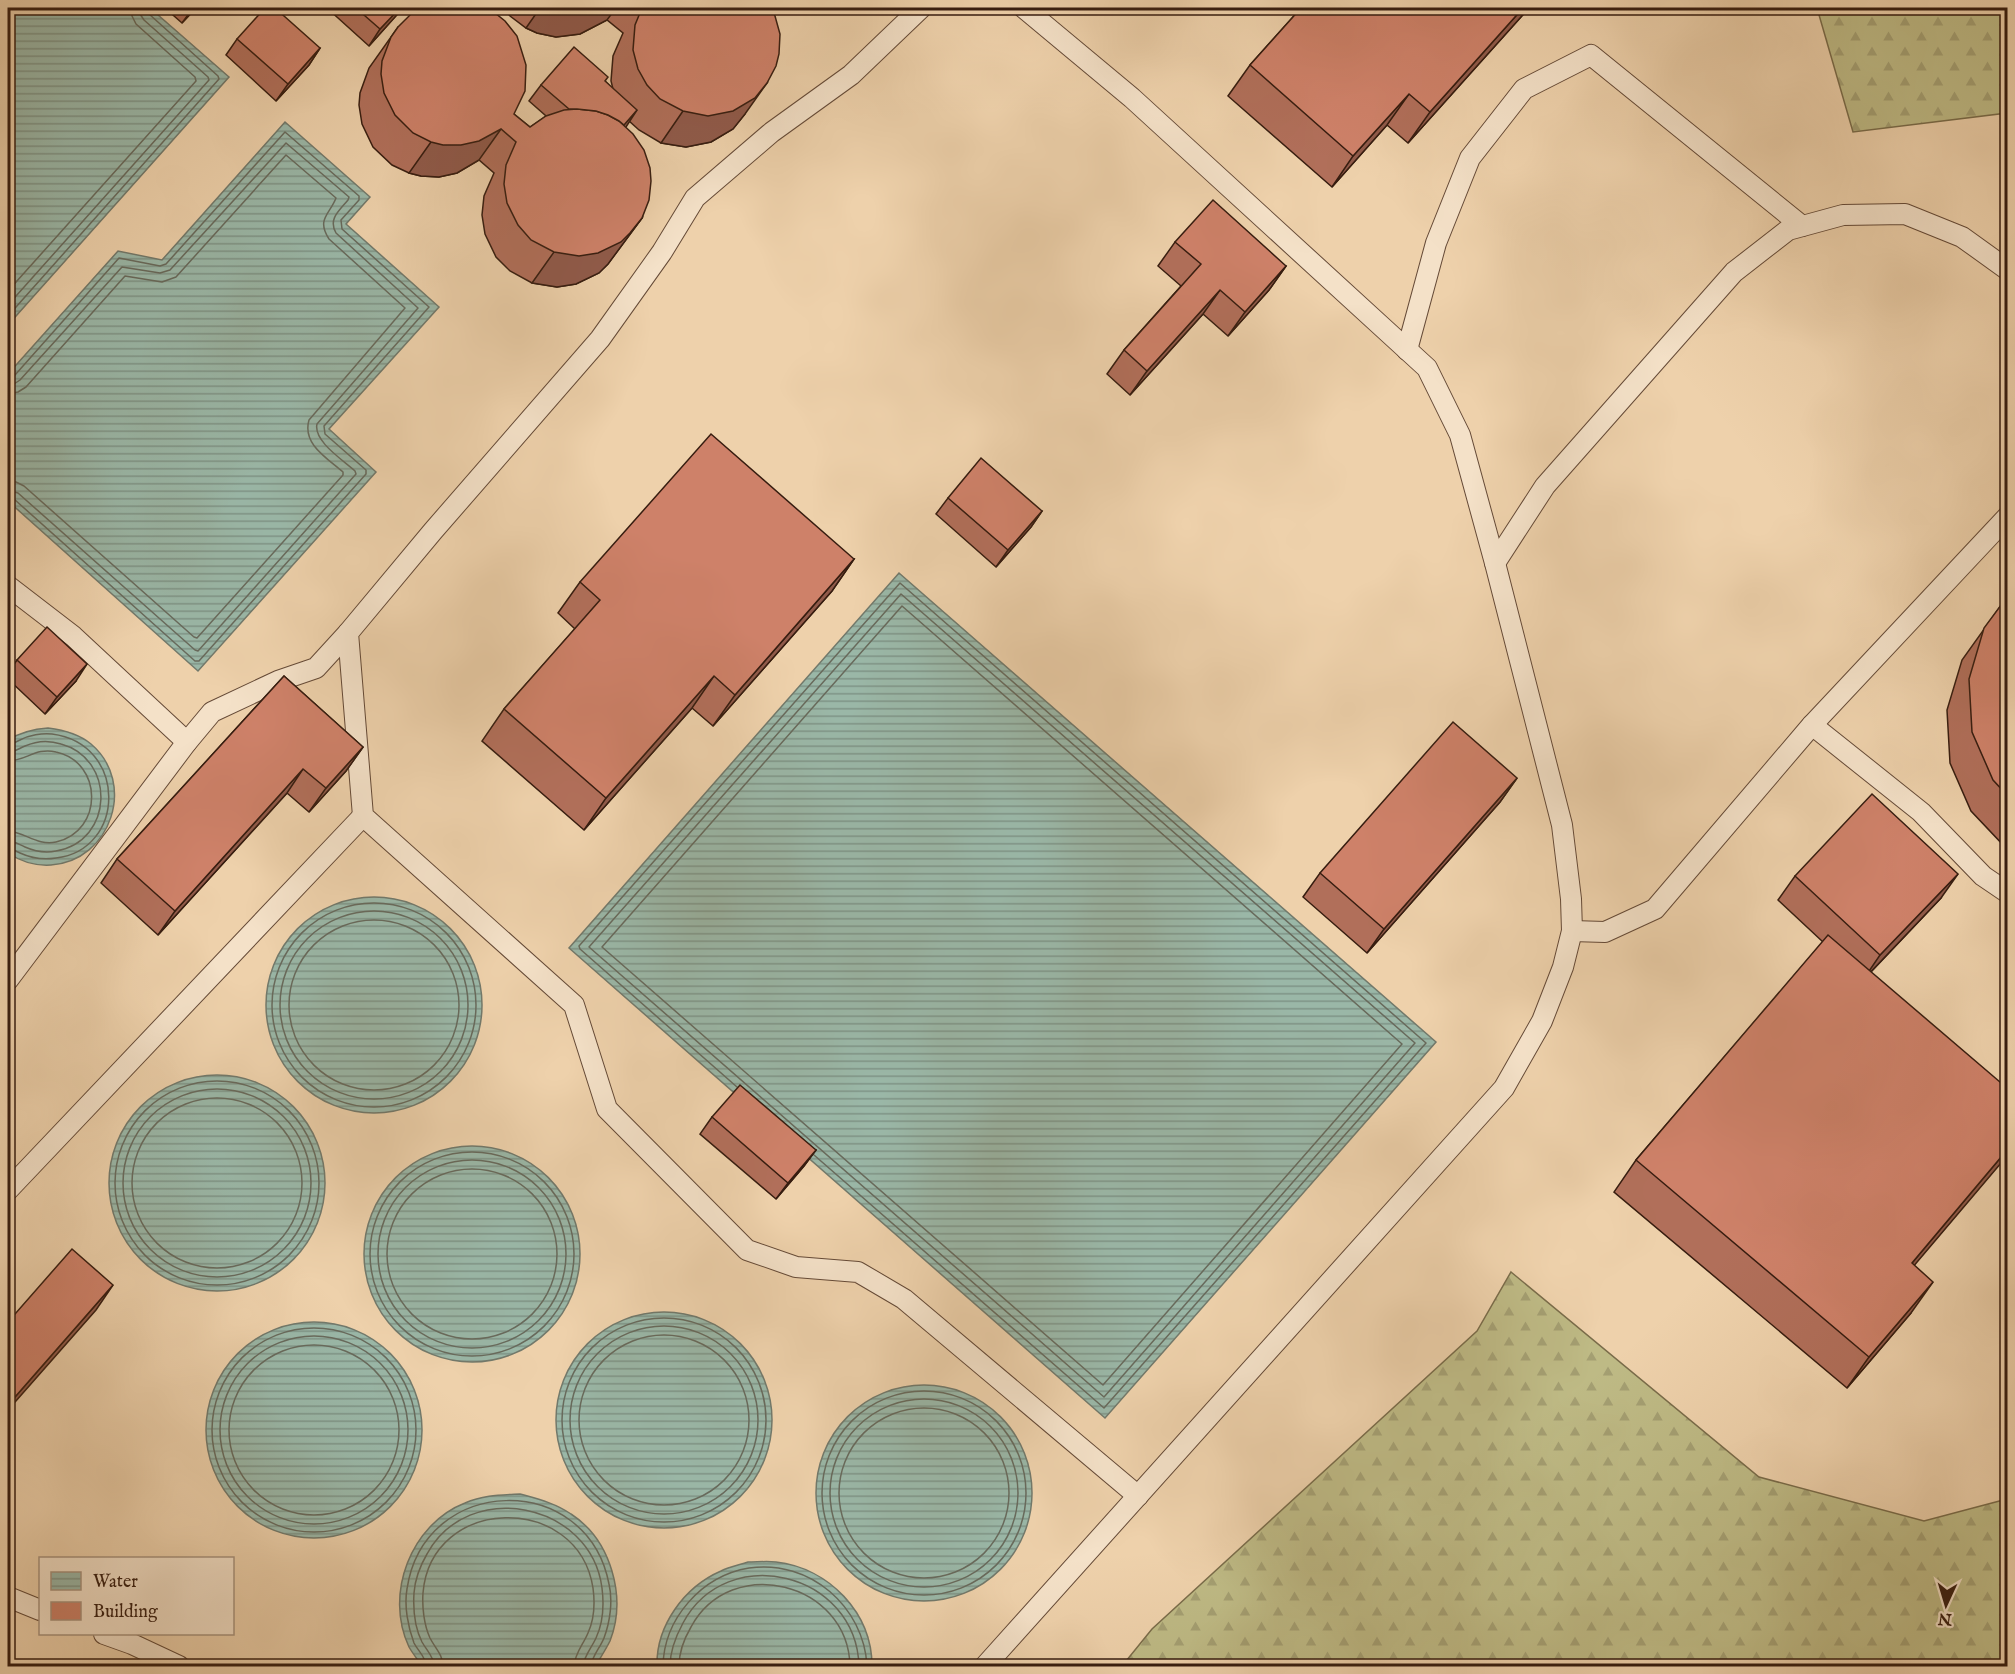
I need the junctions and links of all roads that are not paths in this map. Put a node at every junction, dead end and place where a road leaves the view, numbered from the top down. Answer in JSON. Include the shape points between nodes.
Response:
{"nodes":[{"id":1,"x":921,"y":8,"type":"edge"},
{"id":2,"x":1024,"y":8,"type":"edge"},
{"id":3,"x":1802,"y":226,"type":"junction"},
{"id":4,"x":2007,"y":270,"type":"edge"},
{"id":5,"x":1407,"y":350,"type":"junction"},
{"id":6,"x":2007,"y":516,"type":"edge"},
{"id":7,"x":1495,"y":562,"type":"junction"},
{"id":8,"x":8,"y":586,"type":"edge"},
{"id":9,"x":348,"y":633,"type":"junction"},
{"id":10,"x":1812,"y":725,"type":"junction"},
{"id":11,"x":187,"y":741,"type":"junction"},
{"id":12,"x":363,"y":816,"type":"junction"},
{"id":13,"x":2007,"y":893,"type":"edge"},
{"id":14,"x":1572,"y":931,"type":"junction"},
{"id":15,"x":8,"y":980,"type":"edge"},
{"id":16,"x":8,"y":1190,"type":"edge"},
{"id":17,"x":1138,"y":1497,"type":"junction"},
{"id":18,"x":8,"y":1597,"type":"edge"},
{"id":19,"x":39,"y":1610,"type":"edge"},
{"id":20,"x":107,"y":1635,"type":"edge"},
{"id":21,"x":179,"y":1666,"type":"edge"},
{"id":22,"x":985,"y":1666,"type":"edge"}],
"edges":[{"from":1,"to":9,"type":"lane","via":[[851,75],[772,132],[695,198],[600,339]]},
{"from":2,"to":5,"type":"lane","via":[[1132,98]]},
{"from":3,"to":4,"type":"lane","via":[[1843,215],[1905,214],[1962,237]]},
{"from":3,"to":5,"type":"lane","via":[[1591,55],[1524,89],[1470,158],[1436,243]]},
{"from":3,"to":7,"type":"lane","via":[[1788,230],[1734,272],[1545,486]]},
{"from":5,"to":7,"type":"lane","via":[[1427,368],[1460,435]]},
{"from":6,"to":10,"type":"lane"},
{"from":7,"to":14,"type":"lane","via":[[1562,825]]},
{"from":8,"to":11,"type":"lane","via":[[73,636]]},
{"from":9,"to":11,"type":"lane","via":[[316,668],[212,712]]},
{"from":9,"to":12,"type":"lane"},
{"from":10,"to":13,"type":"lane","via":[[1921,812],[1983,876]]},
{"from":10,"to":14,"type":"lane","via":[[1655,909],[1605,932]]},
{"from":11,"to":15,"type":"lane"},
{"from":12,"to":16,"type":"lane"},
{"from":12,"to":17,"type":"lane","via":[[574,1005],[607,1109],[747,1250],[796,1267],[858,1272],[878,1282],[904,1299]]},
{"from":14,"to":17,"type":"lane","via":[[1542,1022],[1504,1088]]},
{"from":17,"to":22,"type":"lane"},
{"from":18,"to":19,"type":"lane"},
{"from":20,"to":21,"type":"lane"}]}
